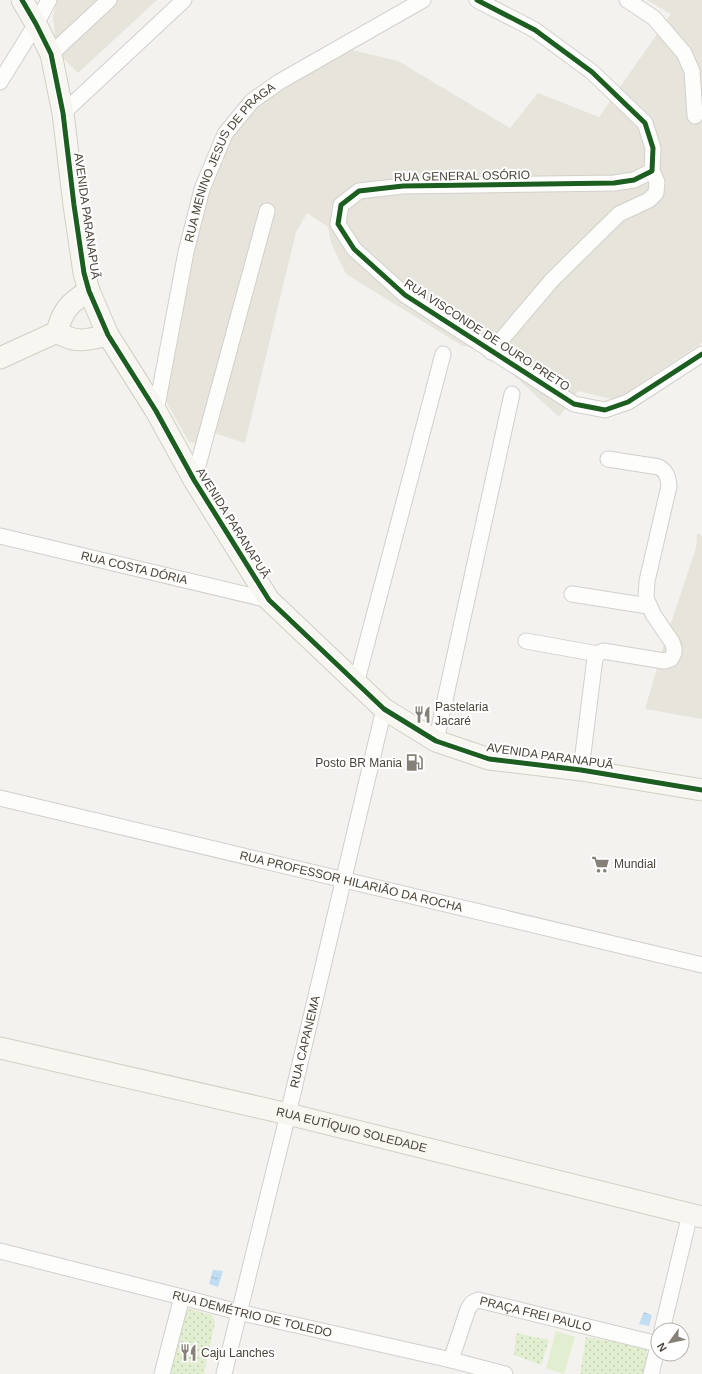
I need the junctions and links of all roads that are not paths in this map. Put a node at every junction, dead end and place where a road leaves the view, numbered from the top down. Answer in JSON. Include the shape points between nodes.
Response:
{"nodes":[{"id":1,"x":22,"y":0,"type":"edge"},
{"id":2,"x":49,"y":0,"type":"edge"},
{"id":3,"x":109,"y":0,"type":"edge"},
{"id":4,"x":184,"y":0,"type":"edge"},
{"id":5,"x":424,"y":0,"type":"edge"},
{"id":6,"x":477,"y":0,"type":"edge"},
{"id":7,"x":628,"y":0,"type":"edge"},
{"id":8,"x":36,"y":24,"type":"junction"},
{"id":9,"x":51,"y":54,"type":"junction"},
{"id":10,"x":0,"y":82,"type":"edge"},
{"id":11,"x":63,"y":113,"type":"junction"},
{"id":12,"x":695,"y":116,"type":"dead end"},
{"id":13,"x":652,"y":171,"type":"junction"},
{"id":14,"x":267,"y":211,"type":"dead end"},
{"id":15,"x":354,"y":249,"type":"joint"},
{"id":16,"x":88,"y":291,"type":"junction"},
{"id":17,"x":56,"y":332,"type":"junction"},
{"id":18,"x":108,"y":336,"type":"junction"},
{"id":19,"x":492,"y":352,"type":"junction"},
{"id":20,"x":442,"y":354,"type":"dead end"},
{"id":21,"x":702,"y":354,"type":"edge"},
{"id":22,"x":0,"y":358,"type":"edge"},
{"id":23,"x":512,"y":394,"type":"dead end"},
{"id":24,"x":156,"y":411,"type":"junction"},
{"id":25,"x":608,"y":459,"type":"dead end"},
{"id":26,"x":194,"y":480,"type":"junction"},
{"id":27,"x":0,"y":536,"type":"edge"},
{"id":28,"x":572,"y":594,"type":"dead end"},
{"id":29,"x":269,"y":600,"type":"junction"},
{"id":30,"x":648,"y":606,"type":"junction"},
{"id":31,"x":526,"y":640,"type":"dead end"},
{"id":32,"x":598,"y":654,"type":"junction"},
{"id":33,"x":356,"y":684,"type":"junction"},
{"id":34,"x":384,"y":709,"type":"junction"},
{"id":35,"x":436,"y":741,"type":"junction"},
{"id":36,"x":581,"y":770,"type":"junction"},
{"id":37,"x":702,"y":790,"type":"edge"},
{"id":38,"x":0,"y":798,"type":"edge"},
{"id":39,"x":343,"y":879,"type":"junction"},
{"id":40,"x":702,"y":965,"type":"edge"},
{"id":41,"x":0,"y":1048,"type":"edge"},
{"id":42,"x":288,"y":1114,"type":"junction"},
{"id":43,"x":696,"y":1216,"type":"edge"},
{"id":44,"x":0,"y":1251,"type":"edge"},
{"id":45,"x":182,"y":1297,"type":"junction"},
{"id":46,"x":238,"y":1312,"type":"junction"},
{"id":47,"x":664,"y":1322,"type":"edge"},
{"id":48,"x":650,"y":1343,"type":"edge"},
{"id":49,"x":451,"y":1360,"type":"junction"},
{"id":50,"x":654,"y":1362,"type":"edge"},
{"id":51,"x":162,"y":1374,"type":"edge"},
{"id":52,"x":224,"y":1374,"type":"edge"},
{"id":53,"x":505,"y":1374,"type":"edge"},
{"id":54,"x":651,"y":1374,"type":"edge"}],
"edges":[{"from":1,"to":8,"type":"street","name":"AVENIDA PARANAPUÃ"},
{"from":2,"to":8,"type":"street"},
{"from":3,"to":9,"type":"street"},
{"from":4,"to":11,"type":"street"},
{"from":5,"to":24,"type":"street","name":"RUA MENINO JESUS DE PRAGA","via":[[279,82],[252,101],[225,134],[202,189],[186,252]]},
{"from":6,"to":13,"type":"street","via":[[534,30],[592,72],[645,123],[653,148]]},
{"from":7,"to":12,"type":"street","via":[[654,18],[684,52],[692,71]]},
{"from":8,"to":9,"type":"street","name":"AVENIDA PARANAPUÃ"},
{"from":8,"to":10,"type":"street"},
{"from":9,"to":11,"type":"street","name":"AVENIDA PARANAPUÃ"},
{"from":11,"to":16,"type":"street","name":"AVENIDA PARANAPUÃ"},
{"from":13,"to":15,"type":"street","name":"RUA GENERAL OSÓRIO","via":[[634,180],[614,183],[403,186],[359,191],[340,205],[338,224]]},
{"from":13,"to":19,"type":"street","via":[[657,182],[656,193],[649,200],[619,214],[552,280]]},
{"from":14,"to":26,"type":"street"},
{"from":15,"to":19,"type":"street","name":"RUA VISCONDE DE OURO PRETO","via":[[405,295]]},
{"from":16,"to":17,"type":"street","via":[[67,308]]},
{"from":16,"to":18,"type":"street","name":"AVENIDA PARANAPUÃ"},
{"from":17,"to":18,"type":"street","via":[[77,341]]},
{"from":17,"to":22,"type":"street"},
{"from":18,"to":24,"type":"street","name":"AVENIDA PARANAPUÃ"},
{"from":19,"to":21,"type":"street","name":"RUA VISCONDE DE OURO PRETO","via":[[574,404],[605,410],[628,402]]},
{"from":20,"to":33,"type":"street"},
{"from":23,"to":35,"type":"street"},
{"from":24,"to":26,"type":"street","name":"AVENIDA PARANAPUÃ"},
{"from":25,"to":30,"type":"street","via":[[659,467],[665,471],[668,478],[669,486],[647,581]]},
{"from":26,"to":29,"type":"street","name":"AVENIDA PARANAPUÃ"},
{"from":27,"to":29,"type":"street","name":"RUA COSTA DÓRIA"},
{"from":28,"to":30,"type":"street"},
{"from":29,"to":33,"type":"street","name":"AVENIDA PARANAPUÃ"},
{"from":30,"to":32,"type":"street","via":[[672,642],[674,653],[671,659],[664,661],[603,651]]},
{"from":31,"to":32,"type":"street"},
{"from":32,"to":36,"type":"street","via":[[595,658]]},
{"from":33,"to":34,"type":"street","name":"AVENIDA PARANAPUÃ"},
{"from":34,"to":35,"type":"street","name":"AVENIDA PARANAPUÃ"},
{"from":34,"to":39,"type":"street","name":"RUA CAPANEMA"},
{"from":35,"to":36,"type":"street","name":"AVENIDA PARANAPUÃ","via":[[489,759]]},
{"from":36,"to":37,"type":"street","name":"AVENIDA PARANAPUÃ"},
{"from":38,"to":39,"type":"street","name":"RUA PROFESSOR HILARIÃO DA ROCHA"},
{"from":39,"to":40,"type":"street","name":"RUA PROFESSOR HILARIÃO DA ROCHA"},
{"from":39,"to":42,"type":"street","name":"RUA CAPANEMA"},
{"from":41,"to":42,"type":"street","name":"RUA EUTÍQUIO SOLEDADE"},
{"from":42,"to":43,"type":"street","name":"RUA EUTÍQUIO SOLEDADE"},
{"from":42,"to":46,"type":"street","name":"RUA CAPANEMA"},
{"from":43,"to":47,"type":"street"},
{"from":44,"to":45,"type":"street","name":"RUA DEMÉTRIO DE TOLEDO"},
{"from":45,"to":46,"type":"street","name":"RUA DEMÉTRIO DE TOLEDO"},
{"from":45,"to":51,"type":"street"},
{"from":46,"to":49,"type":"street","name":"RUA DEMÉTRIO DE TOLEDO"},
{"from":46,"to":52,"type":"street","name":"RUA CAPANEMA"},
{"from":48,"to":49,"type":"street","name":"PRAÇA FREI PAULO","via":[[478,1300],[468,1309]]},
{"from":49,"to":53,"type":"street","name":"RUA DEMÉTRIO DE TOLEDO"},
{"from":50,"to":54,"type":"street"}]}
